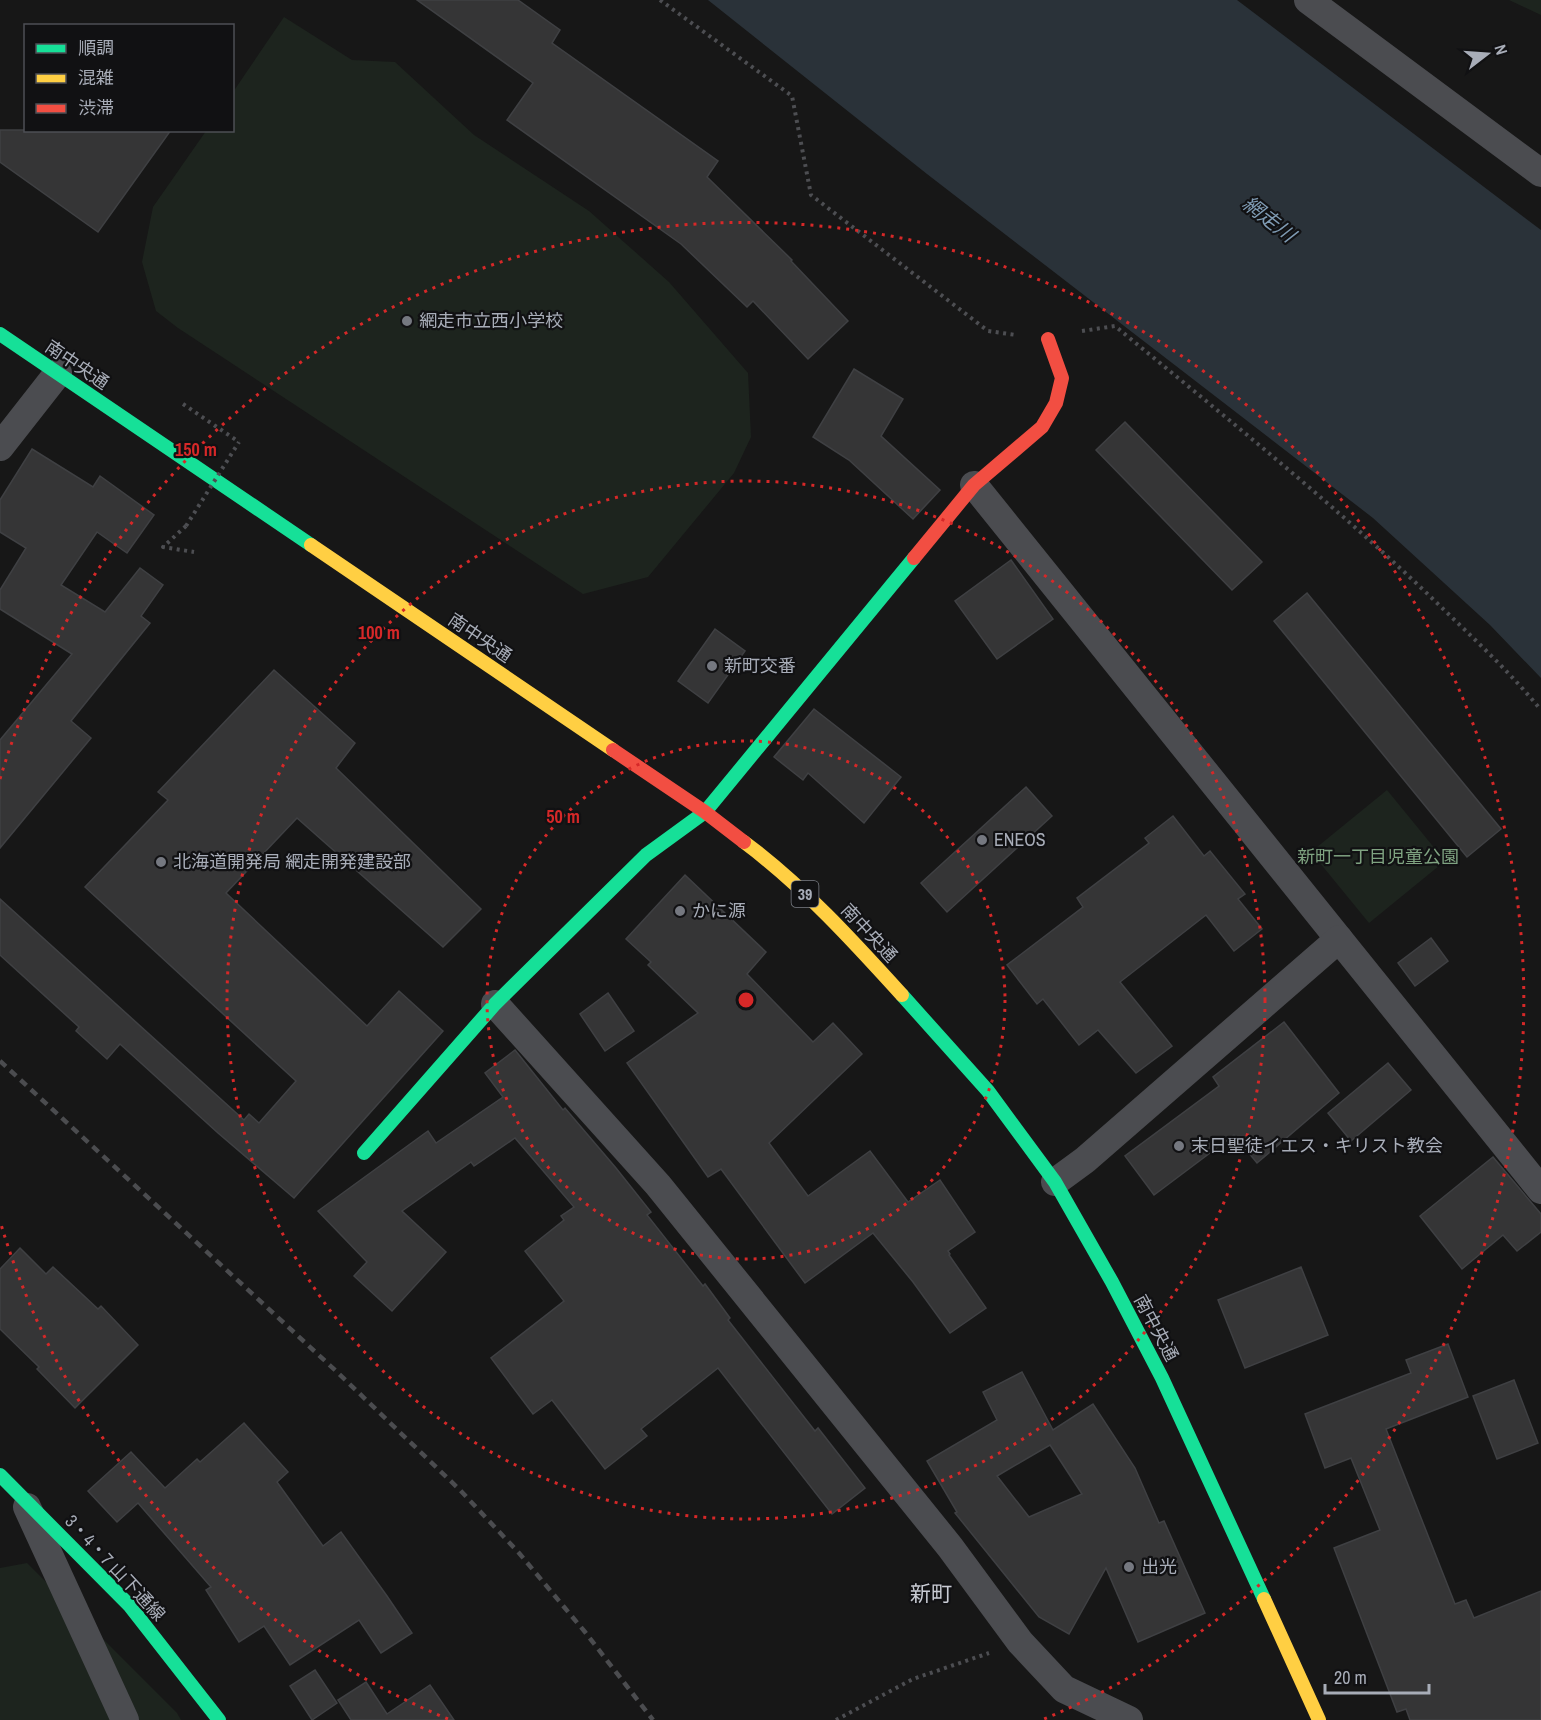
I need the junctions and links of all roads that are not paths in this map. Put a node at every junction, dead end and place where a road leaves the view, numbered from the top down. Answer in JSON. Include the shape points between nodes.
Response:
{"nodes":[{"id":1,"x":1308,"y":0,"type":"edge"},
{"id":2,"x":1541,"y":173,"type":"edge"},
{"id":3,"x":0,"y":334,"type":"edge"},
{"id":4,"x":1048,"y":339,"type":"road end"},
{"id":5,"x":58,"y":373,"type":"junction"},
{"id":6,"x":0,"y":447,"type":"edge"},
{"id":7,"x":974,"y":485,"type":"junction"},
{"id":8,"x":705,"y":812,"type":"junction"},
{"id":9,"x":1339,"y":939,"type":"junction"},
{"id":10,"x":495,"y":1004,"type":"junction"},
{"id":11,"x":364,"y":1153,"type":"dead end"},
{"id":12,"x":1055,"y":1182,"type":"junction"},
{"id":13,"x":1541,"y":1190,"type":"edge"},
{"id":14,"x":0,"y":1476,"type":"edge"},
{"id":15,"x":22,"y":1497,"type":"junction"},
{"id":16,"x":125,"y":1720,"type":"edge"},
{"id":17,"x":219,"y":1720,"type":"edge"},
{"id":18,"x":1129,"y":1720,"type":"edge"},
{"id":19,"x":1319,"y":1720,"type":"edge"}],
"edges":[{"from":1,"to":2,"type":"street"},
{"from":3,"to":5,"type":"main road","name":"南中央通","number":"39"},
{"from":4,"to":7,"type":"main road","via":[[1062,378],[1056,403],[1042,427]]},
{"from":5,"to":6,"type":"street"},
{"from":5,"to":8,"type":"main road","name":"南中央通","number":"39"},
{"from":7,"to":8,"type":"main road"},
{"from":7,"to":9,"type":"street"},
{"from":8,"to":10,"type":"main road","via":[[646,855]]},
{"from":8,"to":12,"type":"main road","name":"南中央通","number":"39","via":[[768,860],[850,937],[988,1091]]},
{"from":9,"to":12,"type":"street"},
{"from":9,"to":13,"type":"street"},
{"from":10,"to":11,"type":"main road"},
{"from":10,"to":18,"type":"street","via":[[658,1185],[950,1546],[1020,1642],[1064,1689]]},
{"from":12,"to":19,"type":"main road","name":"南中央通","number":"39","via":[[1162,1378]]},
{"from":14,"to":15,"type":"main road","name":"3・4・7 山下通線"},
{"from":15,"to":16,"type":"street"},
{"from":15,"to":17,"type":"main road","name":"3・4・7 山下通線","via":[[129,1605]]}]}
